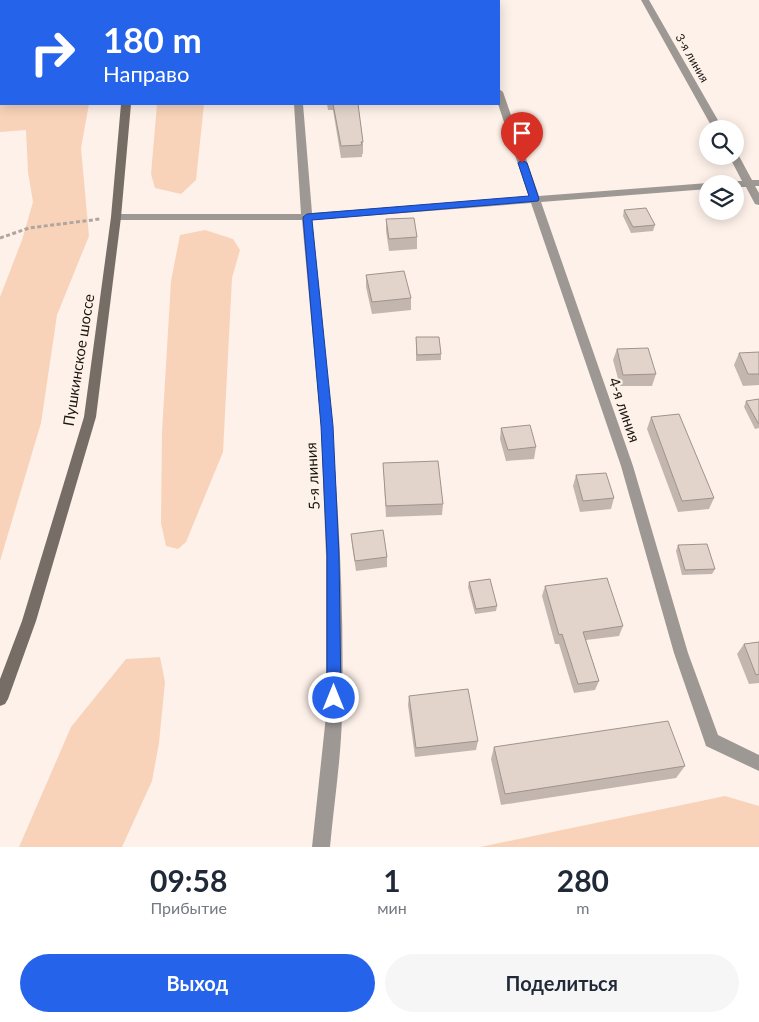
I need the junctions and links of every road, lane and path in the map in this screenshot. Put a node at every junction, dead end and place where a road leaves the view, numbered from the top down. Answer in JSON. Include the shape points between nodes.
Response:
{"nodes":[{"id":1,"x":645,"y":0,"type":"edge"},
{"id":2,"x":500,"y":95,"type":"edge"},
{"id":3,"x":126,"y":105,"type":"edge"},
{"id":4,"x":298,"y":105,"type":"edge"},
{"id":5,"x":713,"y":120,"type":"edge"},
{"id":6,"x":741,"y":165,"type":"edge"},
{"id":7,"x":754,"y":183,"type":"edge"},
{"id":8,"x":699,"y":187,"type":"edge"},
{"id":9,"x":534,"y":199,"type":"junction"},
{"id":10,"x":759,"y":202,"type":"edge"},
{"id":11,"x":116,"y":217,"type":"junction"},
{"id":12,"x":307,"y":217,"type":"junction"},
{"id":13,"x":0,"y":238,"type":"edge"},
{"id":14,"x":0,"y":699,"type":"edge"},
{"id":15,"x":759,"y":763,"type":"edge"},
{"id":16,"x":321,"y":847,"type":"edge"}],
"edges":[{"from":1,"to":5,"type":"street","name":"3-я линия"},
{"from":2,"to":9,"type":"street","name":"4-я линия"},
{"from":3,"to":11,"type":"main road","name":"Пушкинское шоссе"},
{"from":4,"to":12,"type":"street","name":"5-я линия"},
{"from":6,"to":7,"type":"street"},
{"from":7,"to":10,"type":"street"},
{"from":8,"to":9,"type":"street"},
{"from":9,"to":12,"type":"street"},
{"from":9,"to":15,"type":"street","name":"4-я линия","via":[[627,466],[681,653],[712,740]]},
{"from":11,"to":12,"type":"street"},
{"from":11,"to":13,"type":"path","via":[[29,228]]},
{"from":11,"to":14,"type":"main road","name":"Пушкинское шоссе","via":[[90,417],[29,621]]},
{"from":12,"to":16,"type":"street","name":"5-я линия","via":[[327,426],[333,555],[334,716]]}]}
